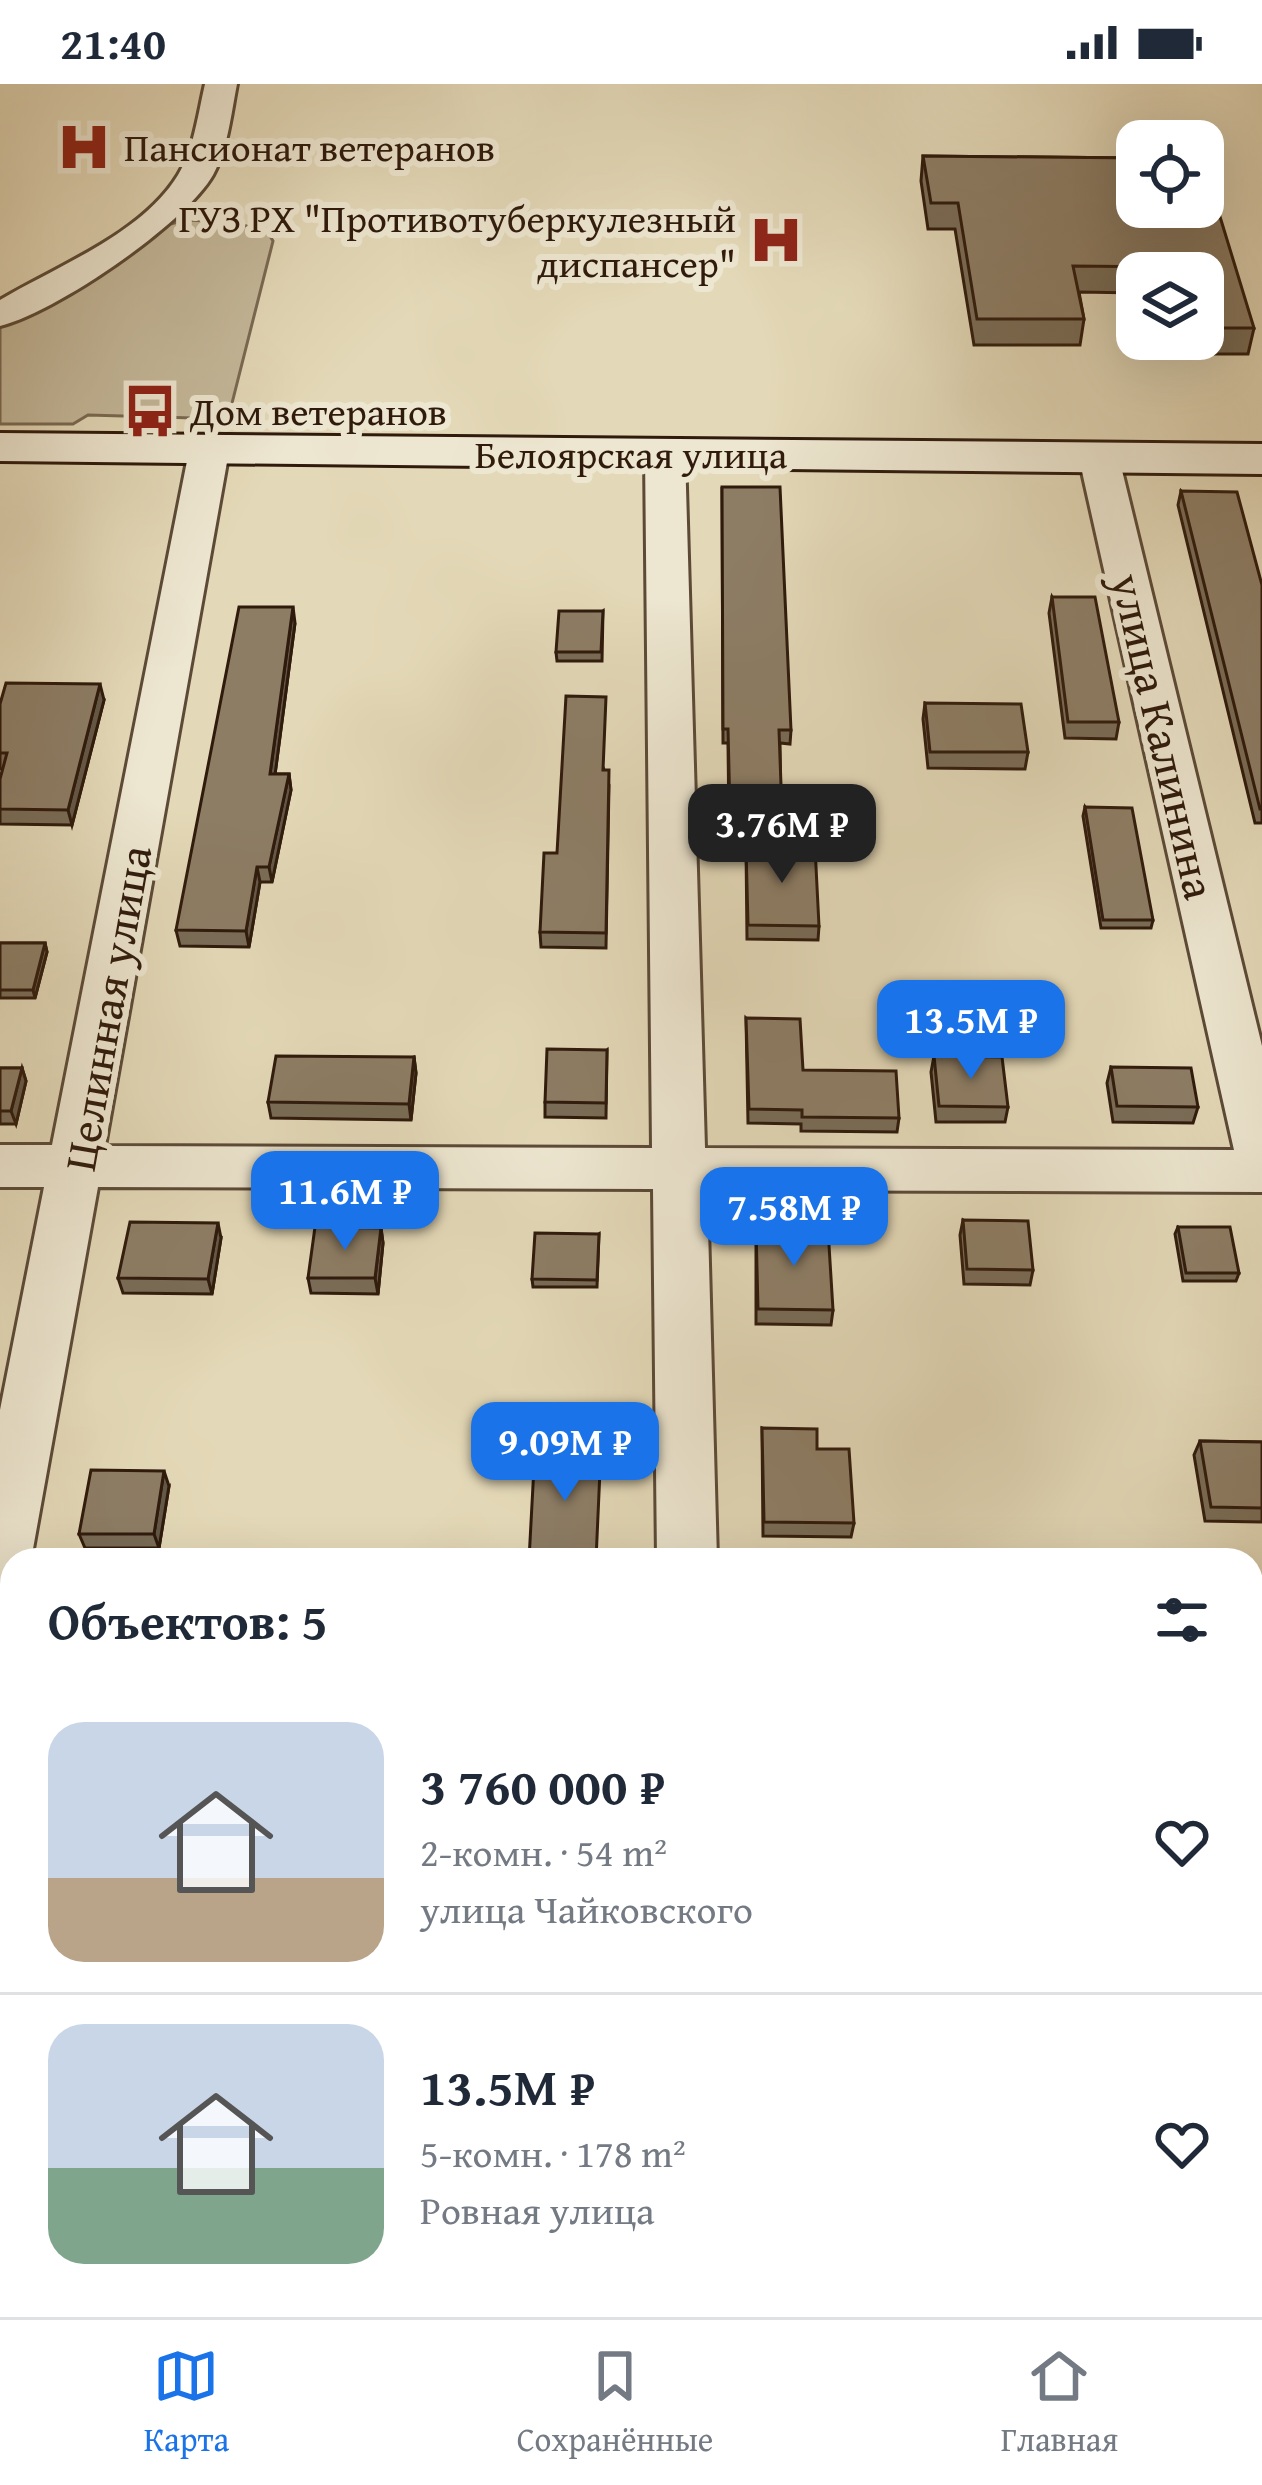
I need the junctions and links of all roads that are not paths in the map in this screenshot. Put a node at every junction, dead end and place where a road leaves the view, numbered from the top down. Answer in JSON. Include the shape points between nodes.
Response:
{"nodes":[{"id":1,"x":221,"y":84,"type":"edge"},
{"id":2,"x":0,"y":315,"type":"edge"},
{"id":3,"x":0,"y":447,"type":"edge"},
{"id":4,"x":209,"y":451,"type":"junction"},
{"id":5,"x":664,"y":453,"type":"junction"},
{"id":6,"x":1099,"y":458,"type":"junction"},
{"id":7,"x":1262,"y":459,"type":"edge"},
{"id":8,"x":1262,"y":1155,"type":"edge"},
{"id":9,"x":0,"y":1166,"type":"edge"},
{"id":10,"x":79,"y":1166,"type":"junction"},
{"id":11,"x":680,"y":1168,"type":"junction"},
{"id":12,"x":1262,"y":1171,"type":"edge"},
{"id":13,"x":3,"y":1548,"type":"edge"},
{"id":14,"x":688,"y":1548,"type":"edge"}],
"edges":[{"from":1,"to":2,"type":"street","via":[[198,170],[183,194]]},
{"from":3,"to":4,"type":"street","name":"Белоярская улица"},
{"from":4,"to":5,"type":"street","name":"Белоярская улица"},
{"from":4,"to":10,"type":"street","name":"Целинная улица"},
{"from":5,"to":6,"type":"street","name":"Белоярская улица"},
{"from":5,"to":11,"type":"street"},
{"from":6,"to":7,"type":"street","name":"Белоярская улица"},
{"from":6,"to":8,"type":"street","name":"улица Калинина"},
{"from":9,"to":10,"type":"street"},
{"from":10,"to":11,"type":"street"},
{"from":10,"to":13,"type":"street","name":"Целинная улица"},
{"from":11,"to":12,"type":"street"},
{"from":11,"to":14,"type":"street"}]}
